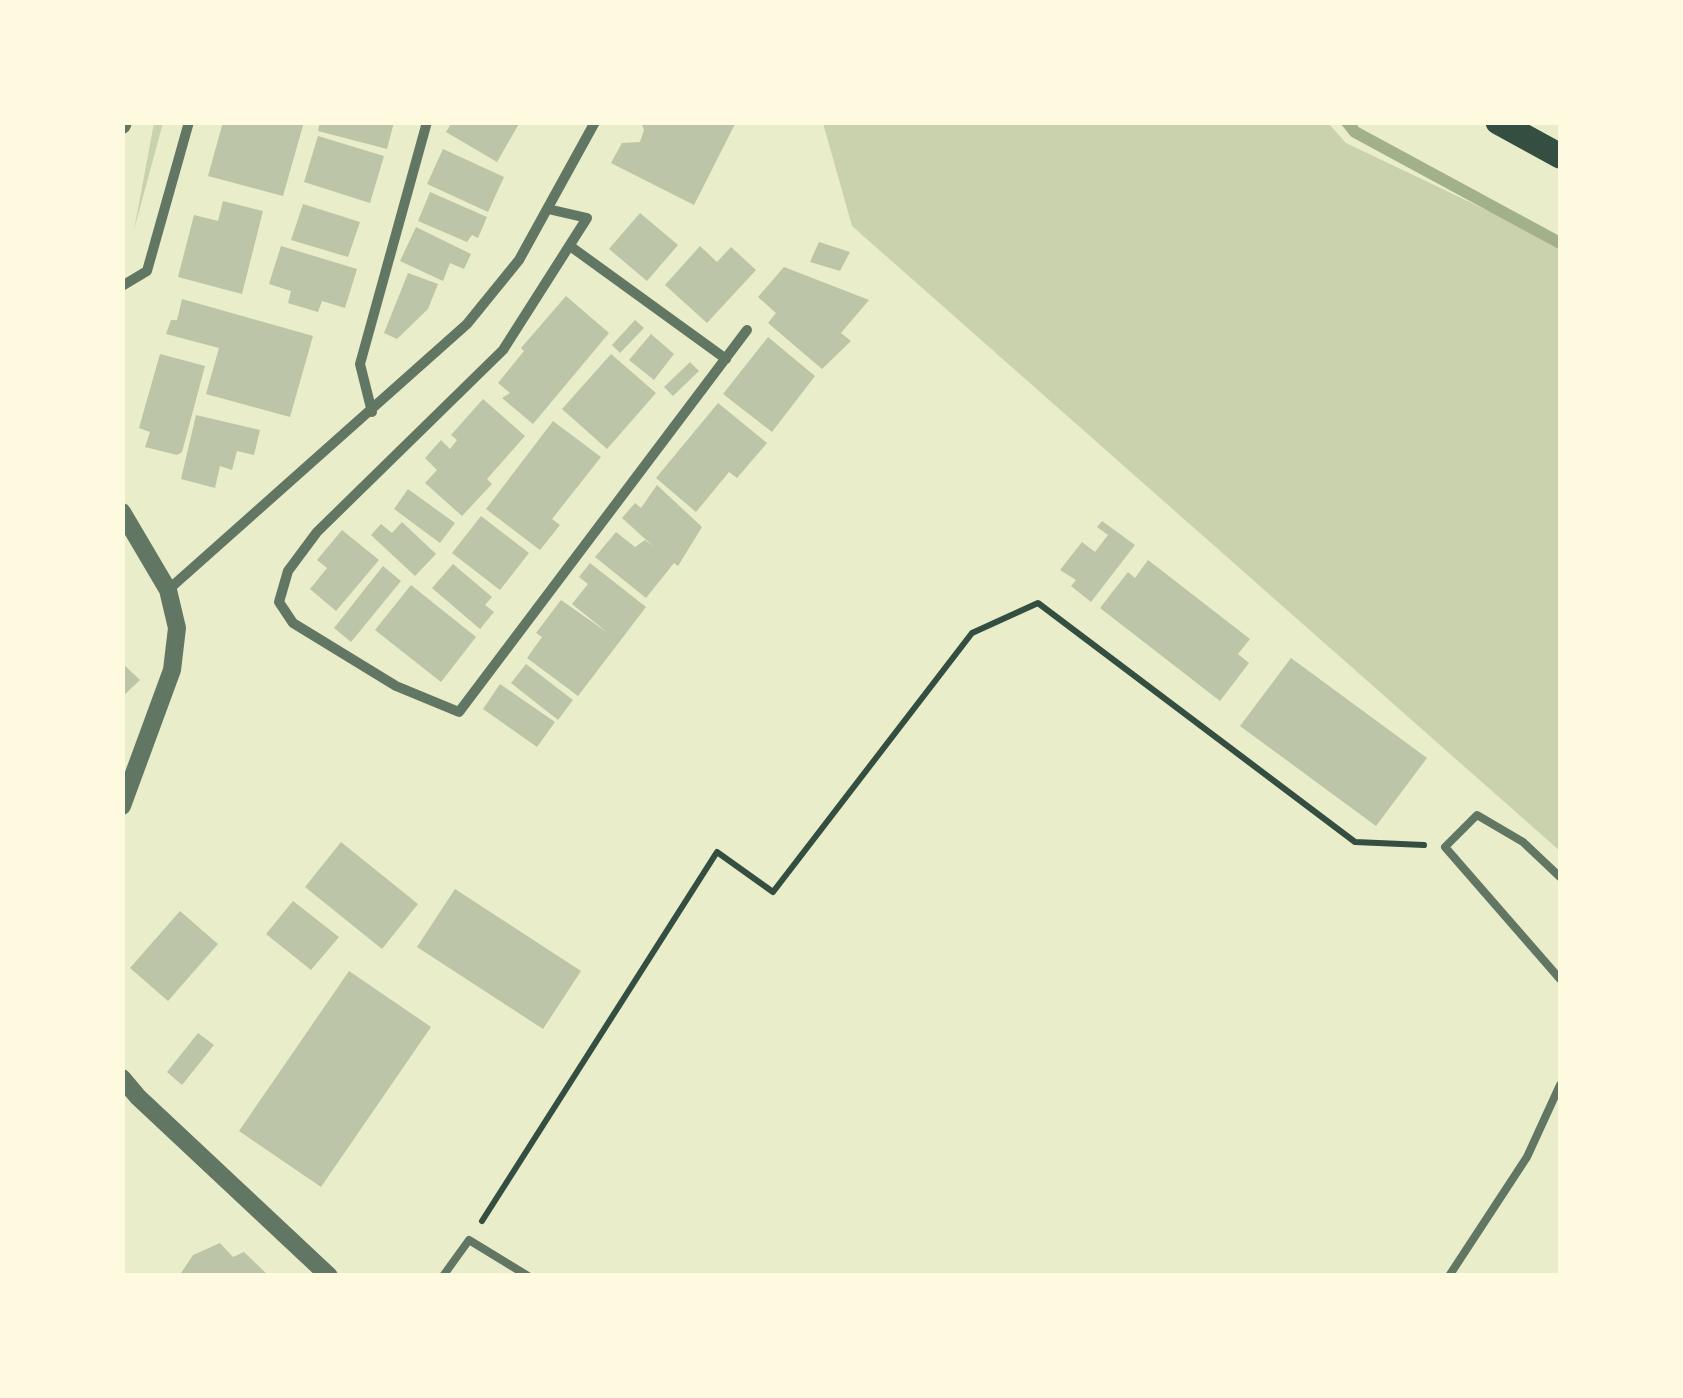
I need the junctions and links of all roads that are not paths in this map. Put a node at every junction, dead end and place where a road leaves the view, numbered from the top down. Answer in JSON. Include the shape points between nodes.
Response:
{"nodes":[{"id":1,"x":189,"y":122,"type":"edge"},
{"id":2,"x":427,"y":122,"type":"edge"},
{"id":3,"x":595,"y":122,"type":"edge"},
{"id":4,"x":1498,"y":122,"type":"edge"},
{"id":5,"x":1560,"y":156,"type":"edge"},
{"id":6,"x":548,"y":208,"type":"junction"},
{"id":7,"x":570,"y":246,"type":"junction"},
{"id":8,"x":122,"y":286,"type":"edge"},
{"id":9,"x":747,"y":330,"type":"dead end"},
{"id":10,"x":726,"y":359,"type":"junction"},
{"id":11,"x":372,"y":412,"type":"junction"},
{"id":12,"x":122,"y":512,"type":"edge"},
{"id":13,"x":168,"y":590,"type":"junction"},
{"id":14,"x":122,"y":806,"type":"edge"},
{"id":15,"x":1560,"y":877,"type":"edge"},
{"id":16,"x":1560,"y":979,"type":"edge"},
{"id":17,"x":122,"y":1078,"type":"edge"},
{"id":18,"x":1560,"y":1086,"type":"edge"},
{"id":19,"x":329,"y":1276,"type":"edge"},
{"id":20,"x":443,"y":1276,"type":"edge"},
{"id":21,"x":528,"y":1276,"type":"edge"},
{"id":22,"x":1449,"y":1276,"type":"edge"}],
"edges":[{"from":1,"to":8,"type":"street","via":[[147,271]]},
{"from":2,"to":11,"type":"street","via":[[360,364]]},
{"from":3,"to":6,"type":"street"},
{"from":4,"to":5,"type":"main road"},
{"from":6,"to":7,"type":"street","via":[[587,218]]},
{"from":6,"to":11,"type":"street","via":[[519,260],[468,324]]},
{"from":7,"to":10,"type":"street"},
{"from":7,"to":10,"type":"street","via":[[503,350],[317,532],[288,571],[278,602],[293,623],[396,686],[459,712]]},
{"from":9,"to":10,"type":"street"},
{"from":11,"to":13,"type":"street"},
{"from":12,"to":13,"type":"street"},
{"from":13,"to":14,"type":"street","via":[[177,628],[172,670]]},
{"from":15,"to":16,"type":"lane","via":[[1523,842],[1477,815],[1445,846]]},
{"from":17,"to":19,"type":"street"},
{"from":18,"to":22,"type":"lane","via":[[1527,1157]]},
{"from":20,"to":21,"type":"lane","via":[[470,1240]]}]}
